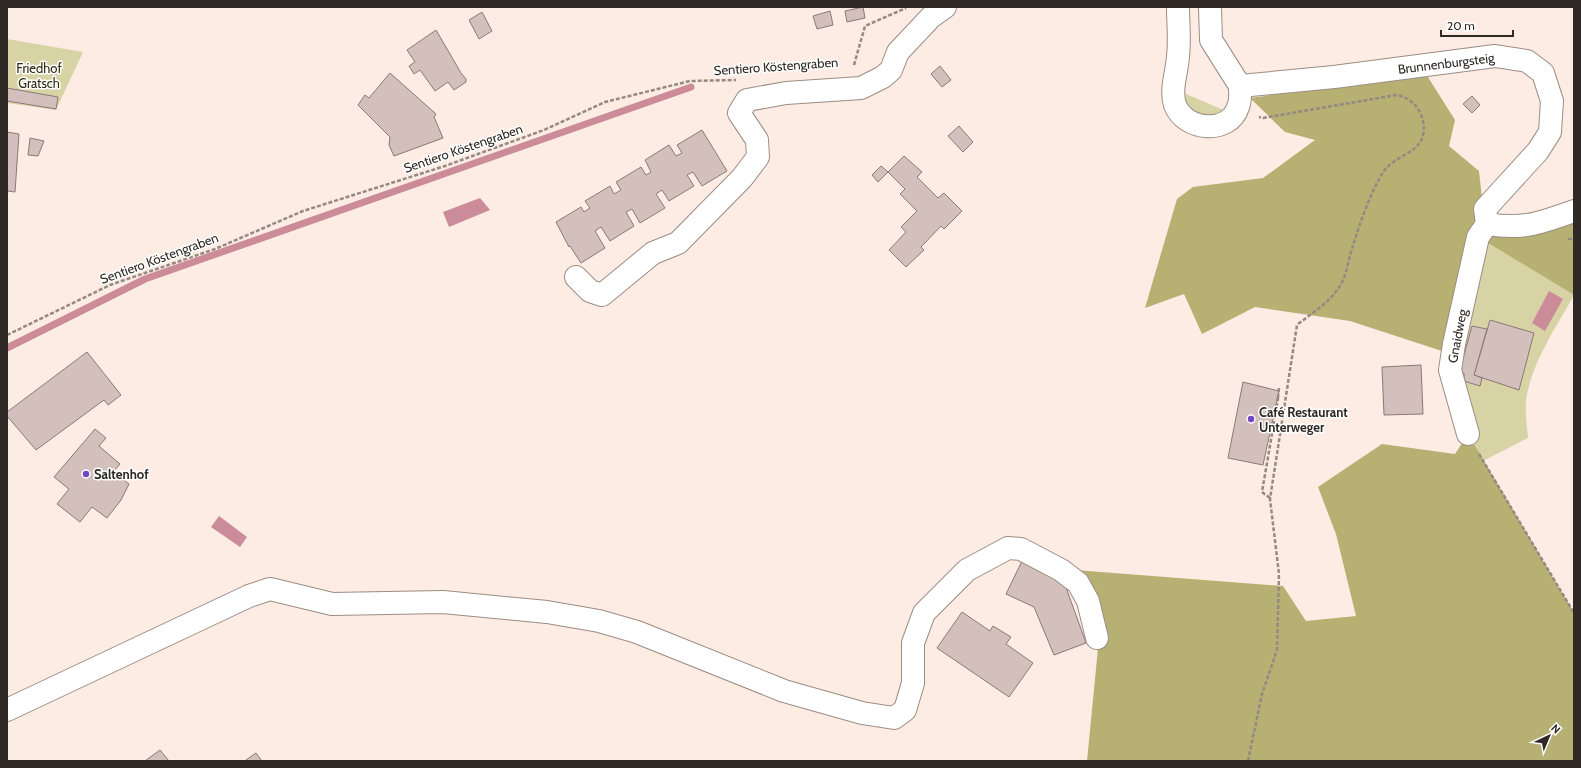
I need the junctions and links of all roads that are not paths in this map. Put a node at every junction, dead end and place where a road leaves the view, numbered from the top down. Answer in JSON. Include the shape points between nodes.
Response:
{"nodes":[{"id":1,"x":945,"y":7,"type":"edge"},
{"id":2,"x":1178,"y":7,"type":"edge"},
{"id":3,"x":1210,"y":7,"type":"edge"},
{"id":4,"x":1240,"y":86,"type":"junction"},
{"id":5,"x":1574,"y":211,"type":"edge"},
{"id":6,"x":1482,"y":230,"type":"junction"},
{"id":7,"x":576,"y":277,"type":"dead end"},
{"id":8,"x":1468,"y":434,"type":"road end"},
{"id":9,"x":1097,"y":638,"type":"dead end"},
{"id":10,"x":7,"y":710,"type":"edge"}],
"edges":[{"from":1,"to":7,"type":"street","via":[[931,17],[883,77],[861,88],[786,93],[747,100],[739,112],[757,140],[758,157],[710,212],[678,243],[653,253],[602,295],[590,291]]},
{"from":2,"to":4,"type":"street","via":[[1178,55],[1172,90],[1176,106],[1182,114],[1195,124],[1219,126],[1229,121],[1238,107]]},
{"from":3,"to":4,"type":"street","via":[[1211,40]]},
{"from":4,"to":6,"type":"street","name":"Brunnenburgsteig","via":[[1334,77],[1496,56],[1527,61],[1543,73],[1552,101],[1550,132],[1538,151],[1485,209]]},
{"from":5,"to":6,"type":"street","via":[[1536,224]]},
{"from":6,"to":8,"type":"street","name":"Gnaidweg","via":[[1450,370]]},
{"from":9,"to":10,"type":"street","via":[[1088,601],[1078,583],[1061,570],[1021,550],[1008,548],[967,570],[924,613],[914,643],[912,683],[905,710],[894,718],[862,713],[784,691],[637,632],[599,621],[547,612],[443,602],[332,604],[270,589],[249,596]]}]}
